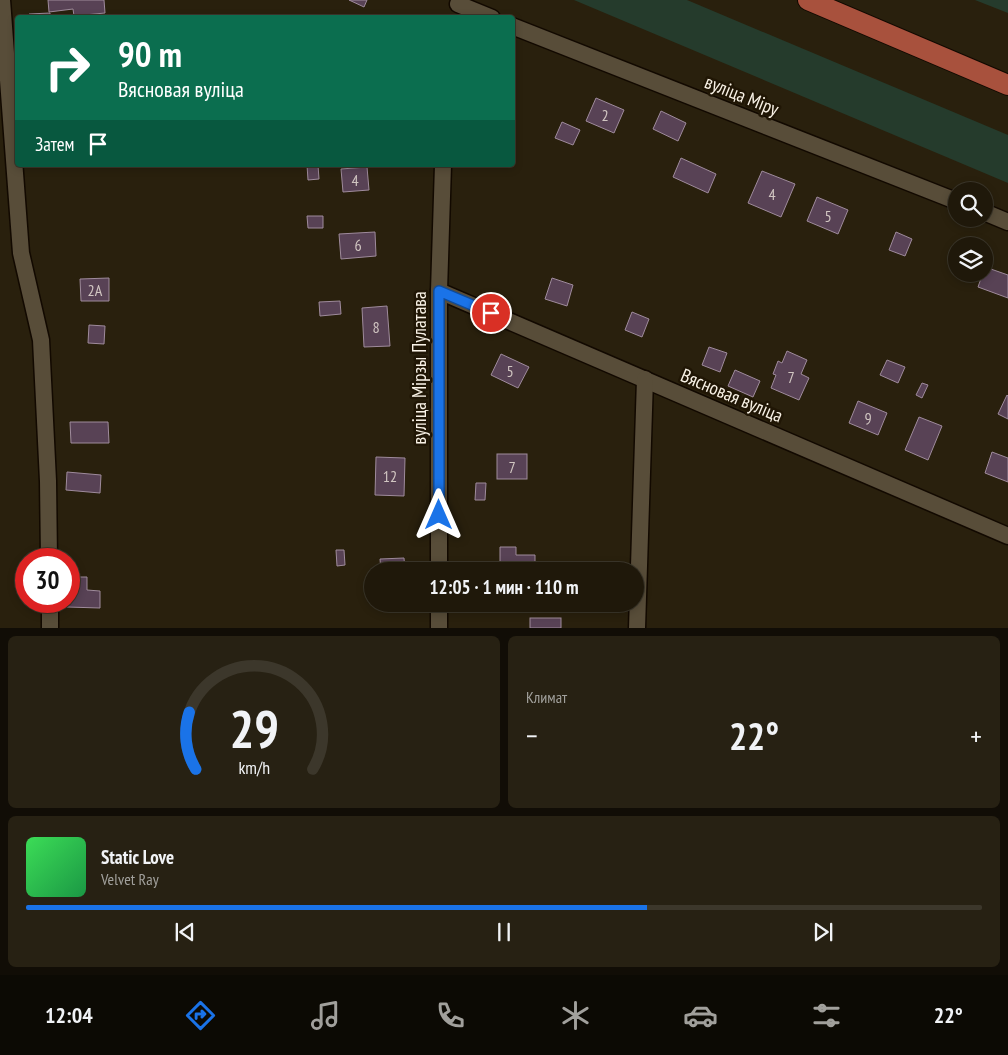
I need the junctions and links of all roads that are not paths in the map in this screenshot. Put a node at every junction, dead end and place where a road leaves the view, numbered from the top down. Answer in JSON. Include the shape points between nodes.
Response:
{"nodes":[{"id":1,"x":2,"y":0,"type":"edge"},
{"id":2,"x":808,"y":0,"type":"edge"},
{"id":3,"x":457,"y":7,"type":"edge"},
{"id":4,"x":482,"y":15,"type":"edge"},
{"id":5,"x":515,"y":27,"type":"edge"},
{"id":6,"x":1008,"y":85,"type":"edge"},
{"id":7,"x":443,"y":167,"type":"edge"},
{"id":8,"x":948,"y":198,"type":"edge"},
{"id":9,"x":993,"y":216,"type":"edge"},
{"id":10,"x":1008,"y":222,"type":"edge"},
{"id":11,"x":439,"y":291,"type":"junction"},
{"id":12,"x":645,"y":379,"type":"junction"},
{"id":13,"x":1008,"y":536,"type":"edge"},
{"id":14,"x":49,"y":548,"type":"edge"},
{"id":15,"x":439,"y":562,"type":"edge"},
{"id":16,"x":439,"y":612,"type":"edge"},
{"id":17,"x":50,"y":613,"type":"edge"},
{"id":18,"x":50,"y":628,"type":"edge"},
{"id":19,"x":439,"y":628,"type":"edge"},
{"id":20,"x":637,"y":628,"type":"edge"}],
"edges":[{"from":1,"to":14,"type":"street","via":[[21,253],[41,340]]},
{"from":2,"to":6,"type":"main road"},
{"from":3,"to":4,"type":"street"},
{"from":5,"to":8,"type":"street","name":"вуліца Міру"},
{"from":7,"to":11,"type":"street","name":"вуліца Мірзы Пулатава"},
{"from":9,"to":10,"type":"street"},
{"from":11,"to":12,"type":"street","name":"Вясновая вуліца"},
{"from":11,"to":15,"type":"street","name":"вуліца Мірзы Пулатава"},
{"from":12,"to":13,"type":"street","name":"Вясновая вуліца"},
{"from":12,"to":20,"type":"street"},
{"from":16,"to":19,"type":"street"},
{"from":17,"to":18,"type":"street"}]}
